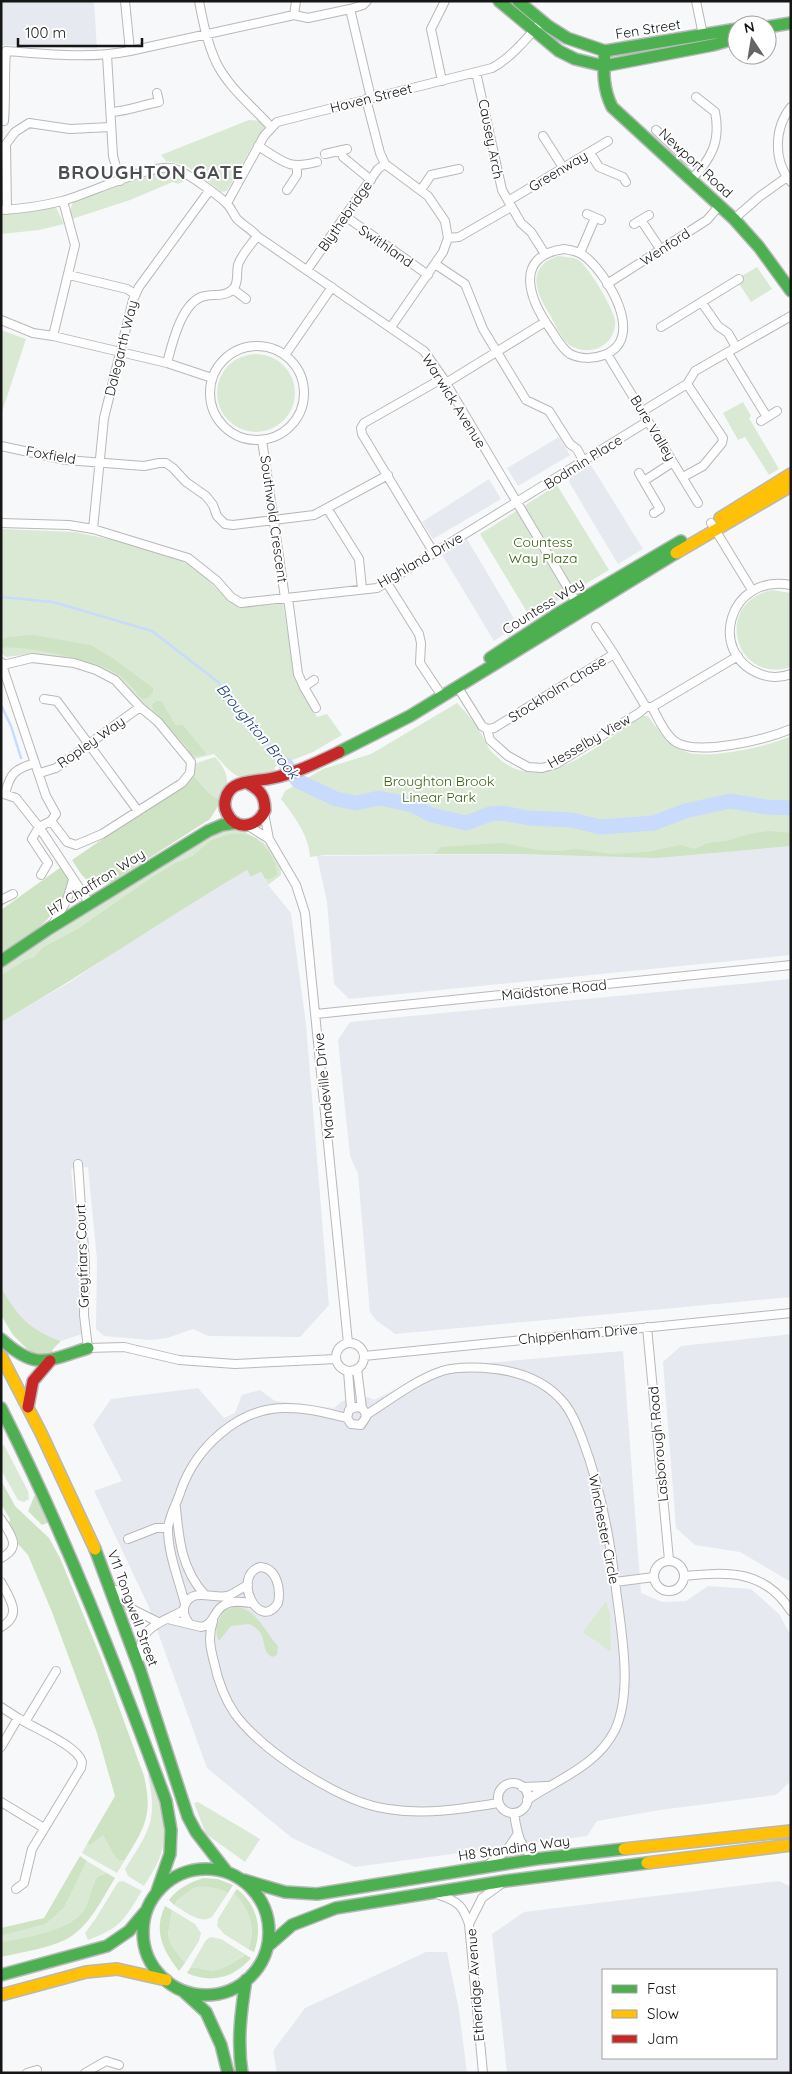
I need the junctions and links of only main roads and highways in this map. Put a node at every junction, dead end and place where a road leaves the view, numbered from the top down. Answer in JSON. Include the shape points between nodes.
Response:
{"nodes":[{"id":1,"x":499,"y":1,"type":"edge"},
{"id":2,"x":518,"y":1,"type":"edge"},
{"id":3,"x":791,"y":23,"type":"edge"},
{"id":4,"x":777,"y":26,"type":"edge"},
{"id":5,"x":727,"y":31,"type":"edge"},
{"id":6,"x":727,"y":41,"type":"edge"},
{"id":7,"x":605,"y":51,"type":"junction"},
{"id":8,"x":604,"y":66,"type":"junction"},
{"id":9,"x":791,"y":291,"type":"edge"},
{"id":10,"x":791,"y":474,"type":"edge"},
{"id":11,"x":791,"y":486,"type":"edge"},
{"id":12,"x":713,"y":526,"type":"junction"},
{"id":13,"x":579,"y":606,"type":"junction"},
{"id":14,"x":440,"y":694,"type":"junction"},
{"id":15,"x":278,"y":777,"type":"junction"},
{"id":16,"x":249,"y":784,"type":"junction"},
{"id":17,"x":265,"y":799,"type":"junction"},
{"id":18,"x":224,"y":808,"type":"junction"},
{"id":19,"x":242,"y":824,"type":"junction"},
{"id":20,"x":208,"y":831,"type":"junction"},
{"id":21,"x":1,"y":961,"type":"edge"},
{"id":22,"x":1,"y":1339,"type":"edge"},
{"id":23,"x":88,"y":1348,"type":"road end"},
{"id":24,"x":1,"y":1356,"type":"edge"},
{"id":25,"x":50,"y":1361,"type":"junction"},
{"id":26,"x":1,"y":1408,"type":"edge"},
{"id":27,"x":29,"y":1409,"type":"junction"},
{"id":28,"x":791,"y":1831,"type":"edge"},
{"id":29,"x":791,"y":1845,"type":"edge"},
{"id":30,"x":227,"y":1872,"type":"junction"},
{"id":31,"x":244,"y":1880,"type":"junction"},
{"id":32,"x":157,"y":1891,"type":"junction"},
{"id":33,"x":147,"y":1909,"type":"junction"},
{"id":34,"x":266,"y":1951,"type":"junction"},
{"id":35,"x":1,"y":1975,"type":"edge"},
{"id":36,"x":166,"y":1980,"type":"junction"},
{"id":37,"x":246,"y":1980,"type":"junction"},
{"id":38,"x":184,"y":1991,"type":"junction"},
{"id":39,"x":1,"y":1995,"type":"edge"},
{"id":40,"x":228,"y":2073,"type":"edge"},
{"id":41,"x":242,"y":2073,"type":"edge"}],
"edges":[{"from":1,"to":8,"type":"main road","via":[[559,51],[574,59]]},
{"from":2,"to":7,"type":"main road","name":"Fen Street","via":[[559,36]]},
{"from":3,"to":4,"type":"main road"},
{"from":5,"to":7,"type":"main road","name":"Fen Street"},
{"from":6,"to":8,"type":"main road"},
{"from":7,"to":8,"type":"main road","name":"Newport Road"},
{"from":8,"to":9,"type":"main road","name":"Newport Road","via":[[606,97],[612,107],[734,219]]},
{"from":10,"to":12,"type":"main road","name":"Countess Way"},
{"from":11,"to":12,"type":"main road","name":"Countess Way"},
{"from":12,"to":13,"type":"main road","name":"Countess Way"},
{"from":13,"to":14,"type":"main road","name":"Countess Way"},
{"from":13,"to":14,"type":"main road","name":"Countess Way"},
{"from":14,"to":15,"type":"main road","name":"Countess Way","via":[[312,763]]},
{"from":15,"to":16,"type":"main road","name":"Countess Way"},
{"from":15,"to":17,"type":"main road"},
{"from":16,"to":17,"type":"main road","via":[[259,789]]},
{"from":16,"to":18,"type":"main road","via":[[232,788]]},
{"from":17,"to":19,"type":"main road","via":[[264,813],[257,822]]},
{"from":18,"to":19,"type":"main road","via":[[228,817]]},
{"from":18,"to":20,"type":"main road","name":"H7 Chaffron Way"},
{"from":19,"to":20,"type":"main road","name":"H7 Chaffron Way","via":[[222,825]]},
{"from":20,"to":21,"type":"main road","name":"H7 Chaffron Way"},
{"from":22,"to":25,"type":"main road","via":[[21,1357],[35,1362]]},
{"from":23,"to":25,"type":"main road"},
{"from":24,"to":27,"type":"main road","name":"V11 Tongwell Street"},
{"from":25,"to":27,"type":"main road","via":[[36,1374],[29,1388]]},
{"from":26,"to":32,"type":"main road","via":[[94,1607],[166,1801],[172,1830],[170,1854]]},
{"from":27,"to":30,"type":"main road","name":"V11 Tongwell Street","via":[[100,1560],[188,1817]]},
{"from":28,"to":31,"type":"main road","name":"H8 Standing Way","via":[[536,1859],[317,1894],[285,1892]]},
{"from":29,"to":34,"type":"main road","via":[[505,1881],[336,1908],[292,1925]]},
{"from":30,"to":31,"type":"main road"},
{"from":30,"to":32,"type":"main road","via":[[208,1868],[189,1870],[172,1878]]},
{"from":31,"to":34,"type":"main road","via":[[266,1910],[270,1928]]},
{"from":32,"to":33,"type":"main road"},
{"from":33,"to":35,"type":"main road","via":[[129,1931],[107,1946]]},
{"from":33,"to":36,"type":"main road","via":[[143,1930],[145,1949],[153,1966]]},
{"from":34,"to":37,"type":"main road","via":[[256,1970]]},
{"from":36,"to":38,"type":"main road"},
{"from":36,"to":39,"type":"main road","via":[[117,1969],[86,1972]]},
{"from":37,"to":38,"type":"main road","via":[[216,1994]]},
{"from":37,"to":41,"type":"main road","via":[[239,2021],[238,2051]]},
{"from":38,"to":40,"type":"main road","via":[[206,2012],[221,2045]]}]}
